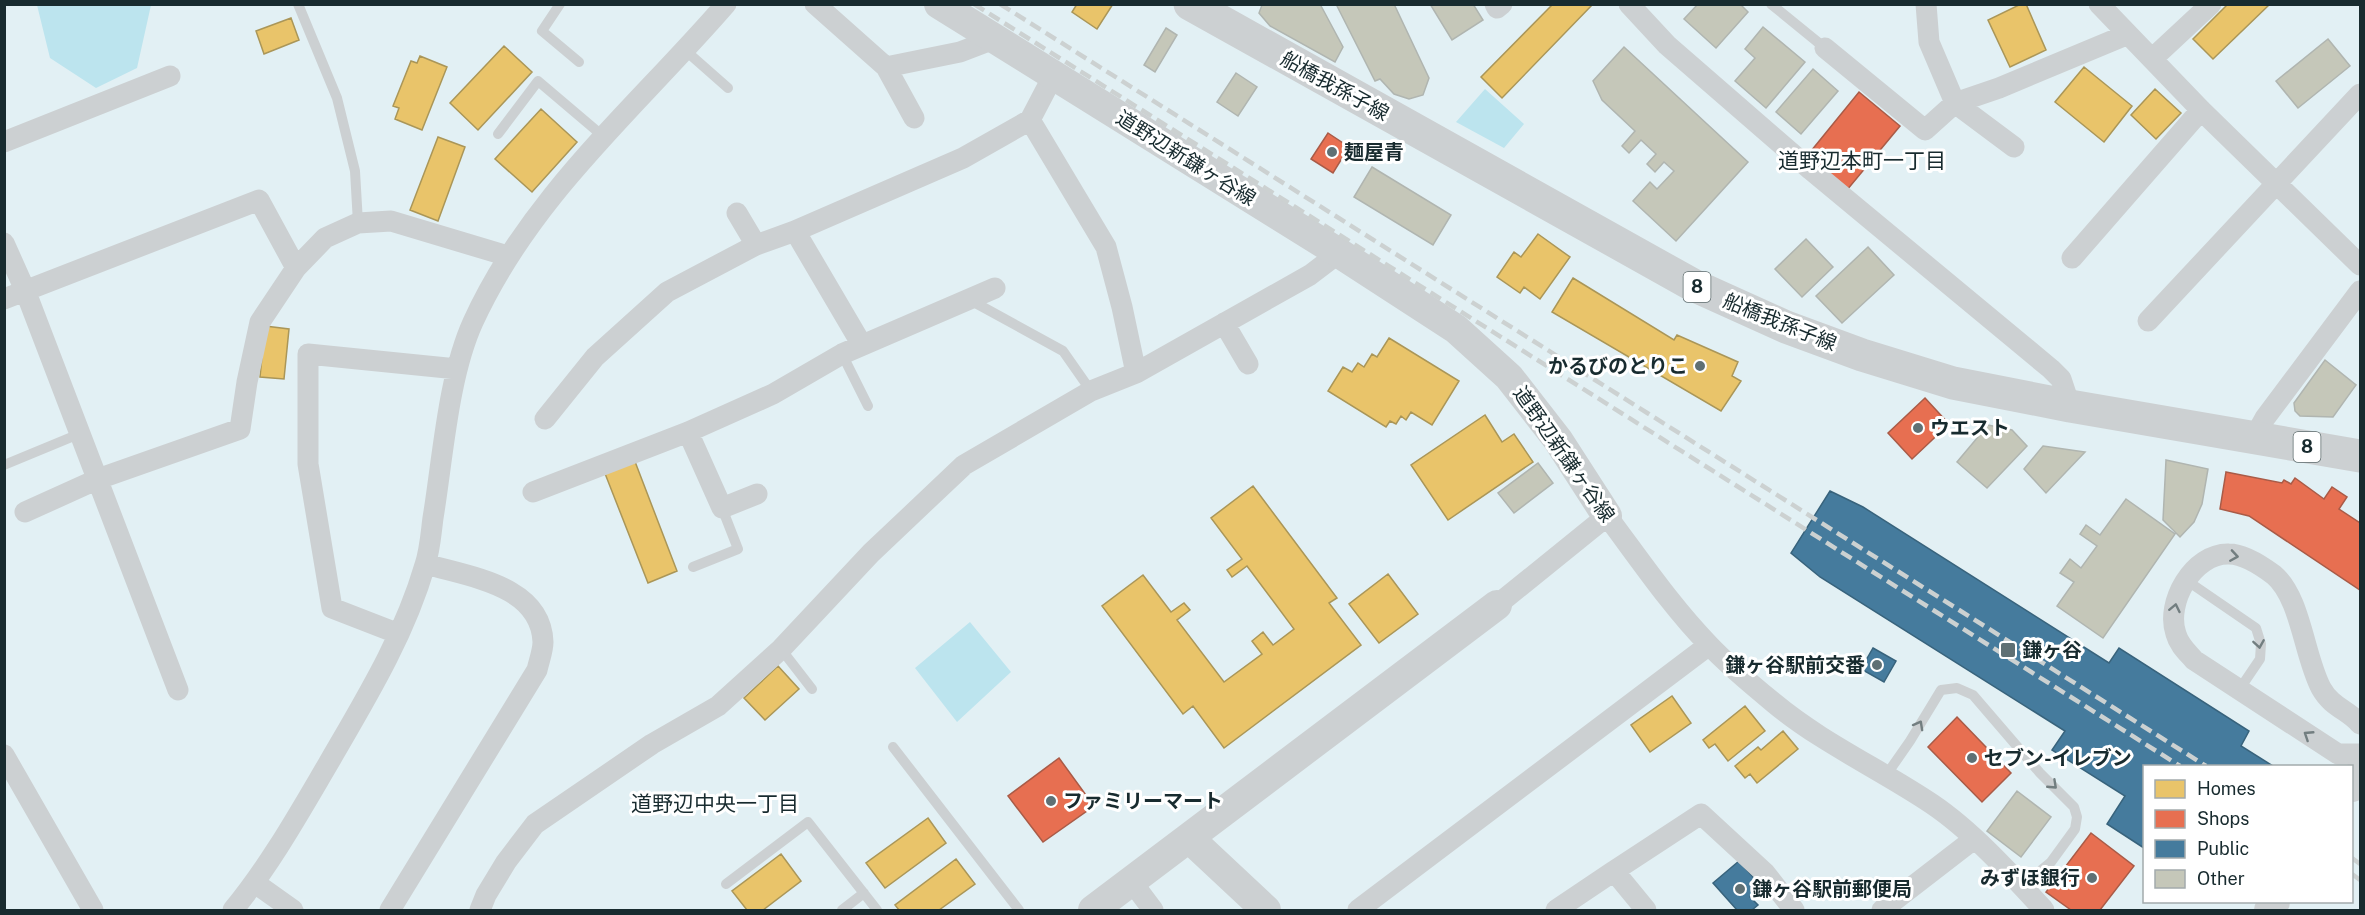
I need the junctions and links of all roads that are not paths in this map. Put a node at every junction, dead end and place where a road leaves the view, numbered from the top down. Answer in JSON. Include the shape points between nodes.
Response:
{"nodes":[{"id":1,"x":298,"y":4,"type":"edge"},
{"id":2,"x":560,"y":4,"type":"edge"},
{"id":3,"x":726,"y":4,"type":"edge"},
{"id":4,"x":814,"y":4,"type":"edge"},
{"id":5,"x":939,"y":4,"type":"edge"},
{"id":6,"x":1190,"y":4,"type":"edge"},
{"id":7,"x":1495,"y":4,"type":"edge"},
{"id":8,"x":1502,"y":4,"type":"edge"},
{"id":9,"x":1629,"y":4,"type":"edge"},
{"id":10,"x":1771,"y":4,"type":"edge"},
{"id":11,"x":1926,"y":4,"type":"edge"},
{"id":12,"x":2099,"y":4,"type":"edge"},
{"id":13,"x":2211,"y":4,"type":"edge"},
{"id":14,"x":2126,"y":35,"type":"junction"},
{"id":15,"x":994,"y":39,"type":"junction"},
{"id":16,"x":1824,"y":48,"type":"joint"},
{"id":17,"x":686,"y":51,"type":"junction"},
{"id":18,"x":2152,"y":59,"type":"junction"},
{"id":19,"x":579,"y":62,"type":"dead end"},
{"id":20,"x":885,"y":67,"type":"junction"},
{"id":21,"x":170,"y":76,"type":"dead end"},
{"id":22,"x":1053,"y":76,"type":"junction"},
{"id":23,"x":728,"y":88,"type":"dead end"},
{"id":24,"x":2361,"y":94,"type":"edge"},
{"id":25,"x":1955,"y":103,"type":"junction"},
{"id":26,"x":2201,"y":110,"type":"junction"},
{"id":27,"x":914,"y":118,"type":"dead end"},
{"id":28,"x":1030,"y":120,"type":"junction"},
{"id":29,"x":498,"y":134,"type":"dead end"},
{"id":30,"x":604,"y":138,"type":"junction"},
{"id":31,"x":4,"y":142,"type":"edge"},
{"id":32,"x":2014,"y":147,"type":"dead end"},
{"id":33,"x":2276,"y":183,"type":"junction"},
{"id":34,"x":737,"y":213,"type":"dead end"},
{"id":35,"x":358,"y":223,"type":"junction"},
{"id":36,"x":795,"y":231,"type":"junction"},
{"id":37,"x":4,"y":243,"type":"edge"},
{"id":38,"x":756,"y":245,"type":"junction"},
{"id":39,"x":1339,"y":253,"type":"junction"},
{"id":40,"x":508,"y":256,"type":"junction"},
{"id":41,"x":2072,"y":258,"type":"dead end"},
{"id":42,"x":2361,"y":265,"type":"edge"},
{"id":43,"x":296,"y":268,"type":"junction"},
{"id":44,"x":995,"y":288,"type":"dead end"},
{"id":45,"x":25,"y":290,"type":"junction"},
{"id":46,"x":2361,"y":291,"type":"edge"},
{"id":47,"x":4,"y":299,"type":"edge"},
{"id":48,"x":969,"y":299,"type":"junction"},
{"id":49,"x":2148,"y":321,"type":"dead end"},
{"id":50,"x":1224,"y":323,"type":"junction"},
{"id":51,"x":862,"y":345,"type":"junction"},
{"id":52,"x":842,"y":354,"type":"junction"},
{"id":53,"x":1248,"y":364,"type":"dead end"},
{"id":54,"x":457,"y":369,"type":"junction"},
{"id":55,"x":1136,"y":372,"type":"junction"},
{"id":56,"x":1091,"y":391,"type":"junction"},
{"id":57,"x":2070,"y":405,"type":"junction"},
{"id":58,"x":868,"y":406,"type":"dead end"},
{"id":59,"x":545,"y":419,"type":"dead end"},
{"id":60,"x":688,"y":432,"type":"junction"},
{"id":61,"x":79,"y":434,"type":"junction"},
{"id":62,"x":2254,"y":438,"type":"junction"},
{"id":63,"x":2361,"y":456,"type":"edge"},
{"id":64,"x":4,"y":465,"type":"edge"},
{"id":65,"x":98,"y":479,"type":"junction"},
{"id":66,"x":533,"y":492,"type":"dead end"},
{"id":67,"x":757,"y":494,"type":"dead end"},
{"id":68,"x":722,"y":508,"type":"junction"},
{"id":69,"x":25,"y":512,"type":"dead end"},
{"id":70,"x":1607,"y":516,"type":"junction"},
{"id":71,"x":426,"y":564,"type":"junction"},
{"id":72,"x":693,"y":567,"type":"dead end"},
{"id":73,"x":2186,"y":580,"type":"junction"},
{"id":74,"x":1497,"y":605,"type":"joint"},
{"id":75,"x":399,"y":634,"type":"junction"},
{"id":76,"x":1709,"y":645,"type":"junction"},
{"id":77,"x":780,"y":649,"type":"junction"},
{"id":78,"x":812,"y":689,"type":"dead end"},
{"id":79,"x":178,"y":690,"type":"dead end"},
{"id":80,"x":2239,"y":690,"type":"junction"},
{"id":81,"x":2361,"y":724,"type":"edge"},
{"id":82,"x":893,"y":747,"type":"dead end"},
{"id":83,"x":2361,"y":754,"type":"edge"},
{"id":84,"x":4,"y":755,"type":"edge"},
{"id":85,"x":1887,"y":774,"type":"junction"},
{"id":86,"x":1189,"y":838,"type":"junction"},
{"id":87,"x":1974,"y":839,"type":"junction"},
{"id":88,"x":1614,"y":871,"type":"junction"},
{"id":89,"x":1132,"y":882,"type":"junction"},
{"id":90,"x":255,"y":883,"type":"junction"},
{"id":91,"x":726,"y":884,"type":"dead end"},
{"id":92,"x":2022,"y":886,"type":"junction"},
{"id":93,"x":864,"y":893,"type":"junction"},
{"id":94,"x":93,"y":910,"type":"edge"},
{"id":95,"x":233,"y":910,"type":"edge"},
{"id":96,"x":293,"y":910,"type":"edge"},
{"id":97,"x":390,"y":910,"type":"edge"},
{"id":98,"x":480,"y":910,"type":"edge"},
{"id":99,"x":842,"y":910,"type":"edge"},
{"id":100,"x":878,"y":910,"type":"edge"},
{"id":101,"x":1018,"y":910,"type":"edge"},
{"id":102,"x":1092,"y":910,"type":"edge"},
{"id":103,"x":1153,"y":910,"type":"edge"},
{"id":104,"x":1266,"y":910,"type":"edge"},
{"id":105,"x":1358,"y":910,"type":"edge"},
{"id":106,"x":1556,"y":910,"type":"edge"},
{"id":107,"x":1646,"y":910,"type":"edge"},
{"id":108,"x":1794,"y":910,"type":"edge"},
{"id":109,"x":1882,"y":910,"type":"edge"},
{"id":110,"x":2044,"y":910,"type":"edge"}],
"edges":[{"from":1,"to":35,"type":"lane","via":[[337,98],[355,171]]},
{"from":2,"to":19,"type":"lane","via":[[542,31]]},
{"from":3,"to":17,"type":"street"},
{"from":4,"to":20,"type":"street"},
{"from":5,"to":15,"type":"street","name":"道野辺新鎌ヶ谷線"},
{"from":6,"to":57,"type":"main road","name":"船橋我孫子線","number":"8","via":[[1693,285],[1797,331],[1926,376]]},
{"from":7,"to":8,"type":"street","via":[[1497,8]]},
{"from":9,"to":57,"type":"street","via":[[1667,45],[1802,162],[2051,369],[2061,379]]},
{"from":10,"to":16,"type":"lane"},
{"from":11,"to":25,"type":"street","via":[[1929,42]]},
{"from":12,"to":14,"type":"street"},
{"from":13,"to":18,"type":"street"},
{"from":14,"to":18,"type":"street"},
{"from":14,"to":25,"type":"street"},
{"from":15,"to":20,"type":"street","via":[[960,52]]},
{"from":15,"to":22,"type":"street","name":"道野辺新鎌ヶ谷線"},
{"from":16,"to":25,"type":"street","via":[[1925,130]]},
{"from":17,"to":23,"type":"lane"},
{"from":17,"to":30,"type":"street"},
{"from":18,"to":26,"type":"street"},
{"from":20,"to":27,"type":"street"},
{"from":21,"to":31,"type":"street"},
{"from":22,"to":28,"type":"street"},
{"from":22,"to":39,"type":"street","name":"道野辺新鎌ヶ谷線"},
{"from":24,"to":33,"type":"street"},
{"from":25,"to":32,"type":"street"},
{"from":26,"to":33,"type":"street"},
{"from":26,"to":41,"type":"street"},
{"from":28,"to":36,"type":"street","via":[[963,158]]},
{"from":28,"to":55,"type":"street","via":[[1106,248]]},
{"from":29,"to":30,"type":"lane","via":[[538,81]]},
{"from":30,"to":40,"type":"street","via":[[556,189]]},
{"from":33,"to":42,"type":"street"},
{"from":33,"to":49,"type":"street"},
{"from":34,"to":38,"type":"street"},
{"from":35,"to":40,"type":"street","via":[[391,221]]},
{"from":35,"to":43,"type":"street","via":[[325,238]]},
{"from":36,"to":38,"type":"street"},
{"from":36,"to":51,"type":"street"},
{"from":37,"to":45,"type":"street"},
{"from":38,"to":59,"type":"street","via":[[668,292],[595,357]]},
{"from":39,"to":50,"type":"street","via":[[1310,275]]},
{"from":39,"to":70,"type":"street","name":"道野辺新鎌ヶ谷線","via":[[1456,329],[1509,377],[1558,440]]},
{"from":40,"to":54,"type":"street","via":[[473,323]]},
{"from":43,"to":45,"type":"street","via":[[260,200]]},
{"from":43,"to":65,"type":"street","via":[[260,322],[240,429]]},
{"from":44,"to":48,"type":"street"},
{"from":45,"to":47,"type":"street"},
{"from":45,"to":61,"type":"street"},
{"from":46,"to":62,"type":"street"},
{"from":48,"to":51,"type":"street"},
{"from":48,"to":56,"type":"lane","via":[[1063,351]]},
{"from":50,"to":53,"type":"street"},
{"from":50,"to":55,"type":"street"},
{"from":51,"to":52,"type":"street"},
{"from":52,"to":58,"type":"lane"},
{"from":52,"to":60,"type":"street","via":[[773,394]]},
{"from":54,"to":71,"type":"street"},
{"from":54,"to":75,"type":"street","via":[[308,354],[308,464],[332,608]]},
{"from":55,"to":56,"type":"street"},
{"from":56,"to":77,"type":"street","via":[[964,465],[871,553]]},
{"from":57,"to":62,"type":"main road","name":"船橋我孫子線","number":"8"},
{"from":60,"to":66,"type":"street"},
{"from":60,"to":68,"type":"street"},
{"from":61,"to":64,"type":"lane"},
{"from":61,"to":65,"type":"street"},
{"from":62,"to":63,"type":"main road","name":"船橋我孫子線","number":"8"},
{"from":65,"to":69,"type":"street"},
{"from":65,"to":79,"type":"street"},
{"from":67,"to":68,"type":"street"},
{"from":68,"to":72,"type":"lane","via":[[738,549]]},
{"from":70,"to":74,"type":"street"},
{"from":70,"to":76,"type":"street","name":"道野辺新鎌ヶ谷線"},
{"from":71,"to":75,"type":"street"},
{"from":71,"to":97,"type":"street","via":[[510,590],[525,601],[539,621],[543,644],[537,669]]},
{"from":80,"to":73,"type":"street","one_way":true,"via":[[2194,660],[2175,634],[2176,602]]},
{"from":73,"to":80,"type":"lane","one_way":true,"via":[[2256,628],[2260,659]]},
{"from":73,"to":81,"type":"street","one_way":true,"via":[[2211,557],[2229,554],[2248,559],[2274,576],[2287,591],[2320,687],[2330,702]]},
{"from":74,"to":86,"type":"street"},
{"from":75,"to":90,"type":"street","via":[[381,673]]},
{"from":76,"to":85,"type":"street","name":"道野辺新鎌ヶ谷線","via":[[1774,704],[1827,741]]},
{"from":76,"to":105,"type":"street"},
{"from":77,"to":78,"type":"lane"},
{"from":77,"to":98,"type":"street","via":[[718,706],[652,744],[535,824],[506,862]]},
{"from":83,"to":80,"type":"street","one_way":true,"via":[[2338,754]]},
{"from":82,"to":101,"type":"lane"},
{"from":84,"to":94,"type":"street"},
{"from":85,"to":87,"type":"street","name":"道野辺新鎌ヶ谷線","via":[[1935,806]]},
{"from":85,"to":92,"type":"lane","one_way":true,"via":[[1941,690],[1957,688],[1973,695],[2074,807],[2078,817],[2051,862]]},
{"from":86,"to":89,"type":"street"},
{"from":86,"to":104,"type":"street"},
{"from":87,"to":92,"type":"street","name":"道野辺新鎌ヶ谷線"},
{"from":87,"to":109,"type":"street"},
{"from":88,"to":106,"type":"street"},
{"from":88,"to":107,"type":"street"},
{"from":88,"to":108,"type":"street","via":[[1701,814],[1765,873]]},
{"from":89,"to":102,"type":"street"},
{"from":89,"to":103,"type":"street"},
{"from":90,"to":95,"type":"street"},
{"from":90,"to":96,"type":"street"},
{"from":91,"to":93,"type":"lane","via":[[808,822]]},
{"from":92,"to":110,"type":"street","name":"道野辺新鎌ヶ谷線"},
{"from":93,"to":99,"type":"lane"},
{"from":93,"to":100,"type":"lane"}]}
